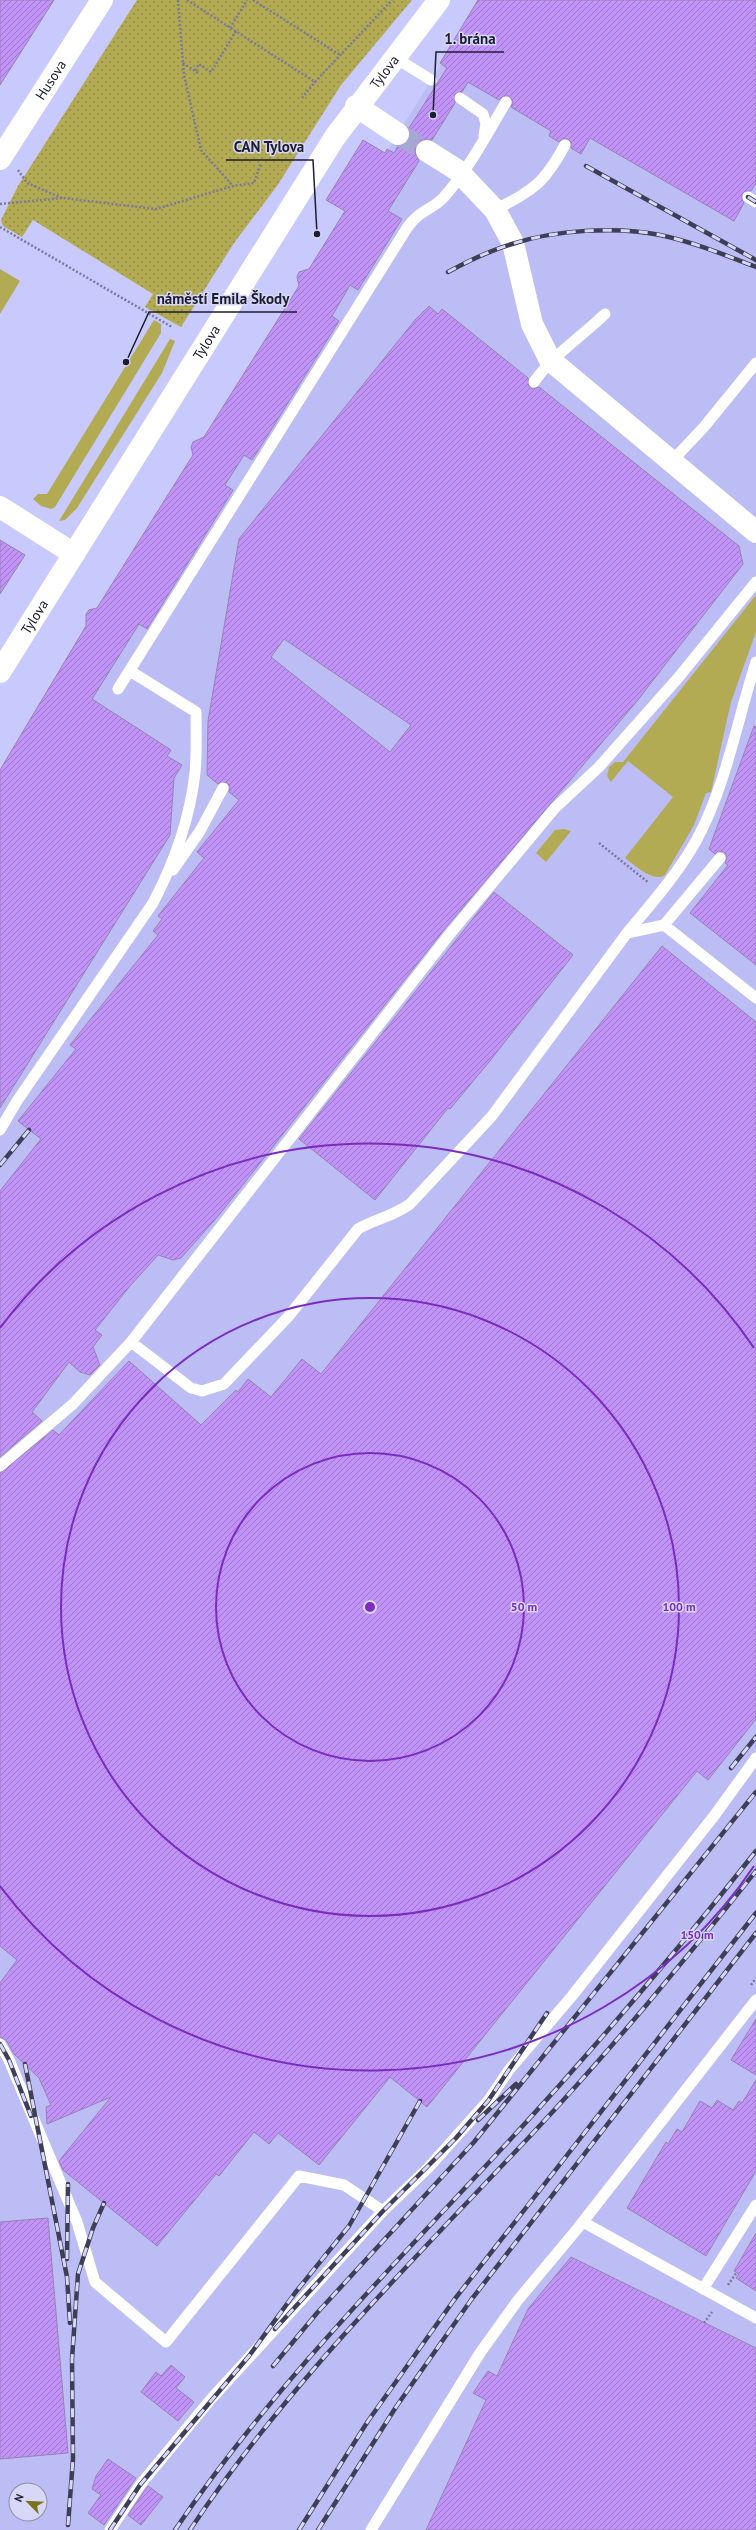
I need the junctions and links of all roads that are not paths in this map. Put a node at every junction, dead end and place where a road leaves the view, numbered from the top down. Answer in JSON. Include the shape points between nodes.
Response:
{"nodes":[{"id":1,"x":102,"y":0,"type":"edge"},
{"id":2,"x":438,"y":0,"type":"edge"},
{"id":3,"x":394,"y":57,"type":"junction"},
{"id":4,"x":431,"y":80,"type":"dead end"},
{"id":5,"x":460,"y":98,"type":"dead end"},
{"id":6,"x":506,"y":102,"type":"dead end"},
{"id":7,"x":356,"y":106,"type":"junction"},
{"id":8,"x":398,"y":134,"type":"tunnel mouth"},
{"id":9,"x":483,"y":140,"type":"junction"},
{"id":10,"x":565,"y":145,"type":"dead end"},
{"id":11,"x":427,"y":151,"type":"tunnel mouth"},
{"id":12,"x":0,"y":159,"type":"edge"},
{"id":13,"x":462,"y":175,"type":"junction"},
{"id":14,"x":495,"y":210,"type":"junction"},
{"id":15,"x":605,"y":314,"type":"dead end"},
{"id":16,"x":550,"y":360,"type":"junction"},
{"id":17,"x":756,"y":363,"type":"edge"},
{"id":18,"x":534,"y":382,"type":"dead end"},
{"id":19,"x":671,"y":462,"type":"junction"},
{"id":20,"x":0,"y":508,"type":"edge"},
{"id":21,"x":756,"y":532,"type":"edge"},
{"id":22,"x":74,"y":554,"type":"junction"},
{"id":23,"x":756,"y":582,"type":"edge"},
{"id":24,"x":756,"y":662,"type":"edge"},
{"id":25,"x":130,"y":671,"type":"junction"},
{"id":26,"x":0,"y":672,"type":"edge"},
{"id":27,"x":118,"y":689,"type":"dead end"},
{"id":28,"x":223,"y":788,"type":"dead end"},
{"id":29,"x":720,"y":858,"type":"dead end"},
{"id":30,"x":164,"y":882,"type":"junction"},
{"id":31,"x":664,"y":925,"type":"junction"},
{"id":32,"x":626,"y":933,"type":"junction"},
{"id":33,"x":756,"y":998,"type":"edge"},
{"id":34,"x":0,"y":1130,"type":"edge"},
{"id":35,"x":131,"y":1342,"type":"junction"},
{"id":36,"x":0,"y":1466,"type":"edge"},
{"id":37,"x":756,"y":1758,"type":"edge"},
{"id":38,"x":756,"y":2000,"type":"edge"},
{"id":39,"x":0,"y":2044,"type":"edge"},
{"id":40,"x":756,"y":2205,"type":"edge"},
{"id":41,"x":383,"y":2211,"type":"junction"},
{"id":42,"x":583,"y":2222,"type":"junction"},
{"id":43,"x":704,"y":2289,"type":"junction"},
{"id":44,"x":756,"y":2318,"type":"edge"},
{"id":45,"x":110,"y":2530,"type":"edge"},
{"id":46,"x":371,"y":2530,"type":"edge"}],
"edges":[{"from":1,"to":12,"type":"street","name":"Husova"},
{"from":2,"to":3,"type":"street","name":"Tylova"},
{"from":3,"to":4,"type":"lane"},
{"from":3,"to":7,"type":"street","name":"Tylova"},
{"from":5,"to":9,"type":"lane","via":[[483,114],[486,124]]},
{"from":6,"to":9,"type":"lane"},
{"from":7,"to":8,"type":"street"},
{"from":7,"to":22,"type":"street","name":"Tylova"},
{"from":9,"to":13,"type":"lane"},
{"from":10,"to":14,"type":"lane","via":[[551,170],[539,184]]},
{"from":11,"to":13,"type":"street"},
{"from":13,"to":14,"type":"street"},
{"from":13,"to":25,"type":"lane","via":[[443,199],[419,213],[407,228]]},
{"from":14,"to":16,"type":"street","via":[[513,243],[532,324]]},
{"from":15,"to":16,"type":"lane","via":[[576,342]]},
{"from":16,"to":18,"type":"lane"},
{"from":16,"to":19,"type":"street"},
{"from":17,"to":19,"type":"lane","via":[[704,427]]},
{"from":19,"to":21,"type":"street"},
{"from":20,"to":22,"type":"street"},
{"from":22,"to":26,"type":"street","name":"Tylova"},
{"from":23,"to":35,"type":"lane","via":[[678,678],[599,766],[555,808],[449,935]]},
{"from":24,"to":32,"type":"lane","via":[[718,792],[696,840],[660,892]]},
{"from":25,"to":27,"type":"lane"},
{"from":25,"to":30,"type":"lane","via":[[196,712],[195,773],[186,820]]},
{"from":28,"to":30,"type":"lane","via":[[200,830]]},
{"from":29,"to":31,"type":"lane"},
{"from":30,"to":34,"type":"lane","via":[[153,903],[17,1101]]},
{"from":31,"to":32,"type":"lane"},
{"from":31,"to":33,"type":"lane"},
{"from":32,"to":35,"type":"lane","via":[[492,1116],[410,1204],[397,1214],[370,1222],[358,1229],[288,1318],[224,1384],[202,1391],[191,1388]]},
{"from":35,"to":36,"type":"lane","via":[[73,1404]]},
{"from":37,"to":41,"type":"lane","via":[[714,1816],[572,1996],[509,2070],[488,2101],[428,2168]]},
{"from":38,"to":42,"type":"lane"},
{"from":39,"to":41,"type":"lane","via":[[77,2222],[95,2282],[166,2342],[299,2176],[344,2185]]},
{"from":40,"to":43,"type":"lane"},
{"from":41,"to":45,"type":"lane","via":[[194,2419],[140,2485]]},
{"from":42,"to":43,"type":"lane"},
{"from":42,"to":46,"type":"lane","via":[[518,2300],[480,2353]]},
{"from":43,"to":44,"type":"lane"}]}
